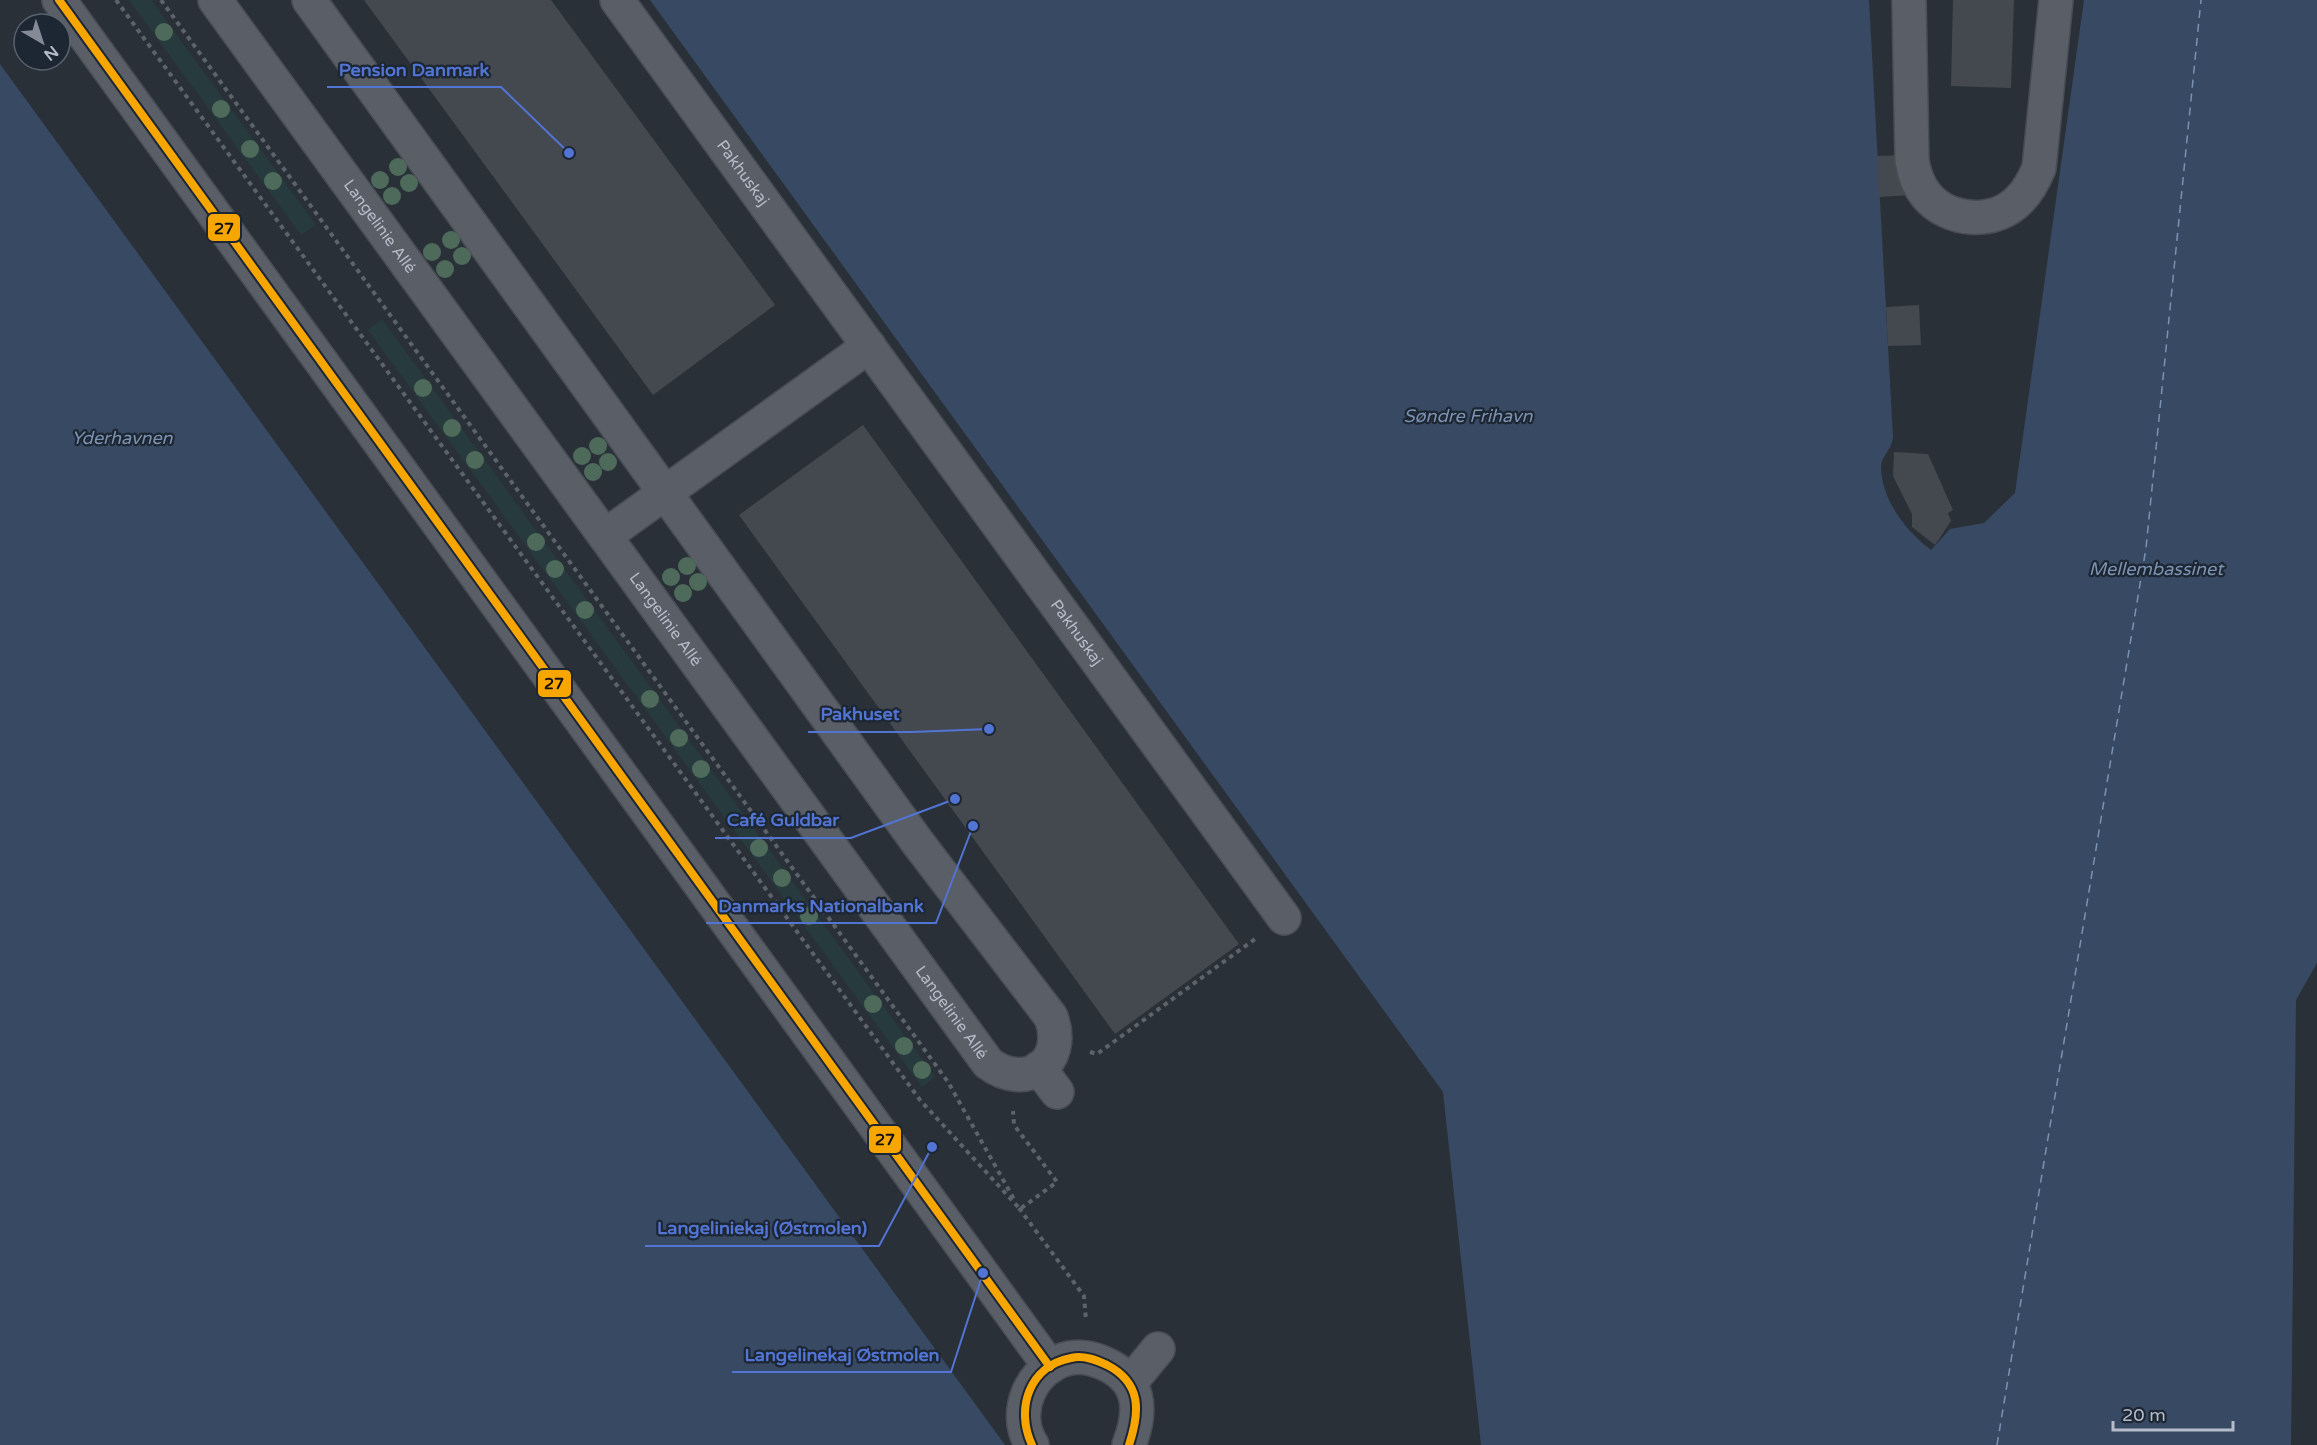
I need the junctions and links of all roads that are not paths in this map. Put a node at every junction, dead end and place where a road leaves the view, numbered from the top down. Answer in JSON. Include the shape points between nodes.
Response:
{"nodes":[{"id":1,"x":59,"y":0,"type":"edge"},
{"id":2,"x":214,"y":0,"type":"edge"},
{"id":3,"x":309,"y":0,"type":"edge"},
{"id":4,"x":617,"y":0,"type":"edge"},
{"id":5,"x":1909,"y":0,"type":"edge"},
{"id":6,"x":2056,"y":0,"type":"edge"},
{"id":7,"x":869,"y":346,"type":"junction"},
{"id":8,"x":665,"y":492,"type":"junction"},
{"id":9,"x":605,"y":536,"type":"junction"},
{"id":10,"x":1284,"y":918,"type":"road end"},
{"id":11,"x":1158,"y":1349,"type":"dead end"},
{"id":12,"x":1050,"y":1367,"type":"junction"},
{"id":13,"x":1130,"y":1383,"type":"junction"},
{"id":14,"x":1139,"y":1438,"type":"edge"},
{"id":15,"x":1032,"y":1445,"type":"edge"}],
"edges":[{"from":1,"to":12,"type":"street"},
{"from":2,"to":9,"type":"street","name":"Langelinie Allé"},
{"from":3,"to":8,"type":"street"},
{"from":4,"to":7,"type":"street","name":"Pakhuskaj"},
{"from":5,"to":6,"type":"street","via":[[1915,176],[1926,195],[1943,209],[1982,218],[2019,201],[2039,168]]},
{"from":7,"to":8,"type":"street"},
{"from":7,"to":10,"type":"street","name":"Pakhuskaj"},
{"from":8,"to":9,"type":"street"},
{"from":8,"to":9,"type":"street","name":"Langelinie Allé","via":[[918,843],[1051,1017],[1056,1041],[1036,1079],[998,1071],[988,1063]]},
{"from":11,"to":13,"type":"street"},
{"from":12,"to":13,"type":"street","via":[[1068,1358],[1089,1358],[1114,1367]]},
{"from":12,"to":15,"type":"street","via":[[1035,1379],[1024,1401],[1023,1421]]},
{"from":13,"to":14,"type":"street","via":[[1137,1405]]}]}
